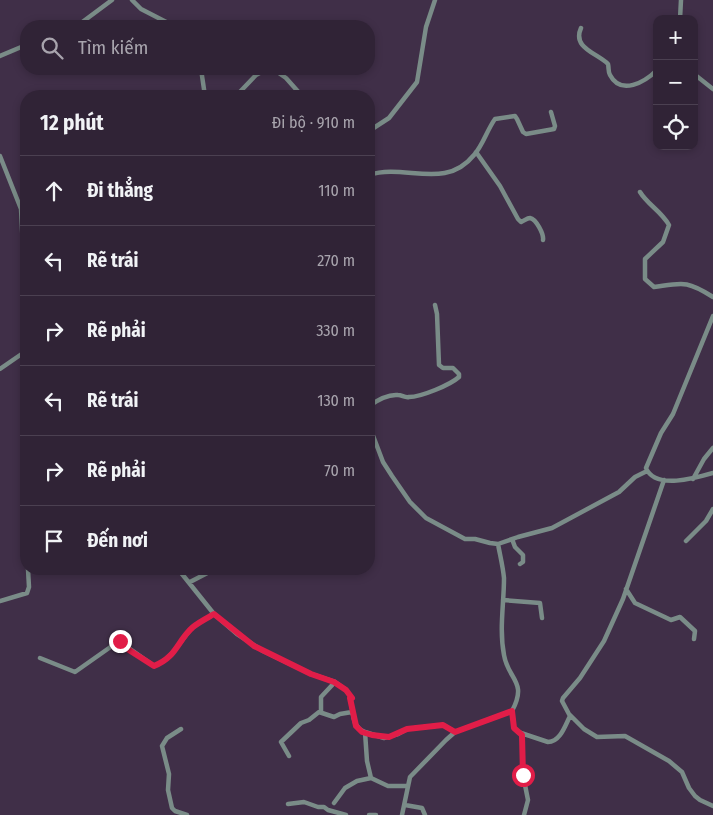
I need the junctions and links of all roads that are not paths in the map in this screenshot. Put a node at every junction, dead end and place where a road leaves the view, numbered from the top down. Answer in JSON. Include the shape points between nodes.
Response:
{"nodes":[{"id":1,"x":112,"y":0,"type":"edge"},
{"id":2,"x":132,"y":0,"type":"edge"},
{"id":3,"x":435,"y":0,"type":"edge"},
{"id":4,"x":681,"y":0,"type":"edge"},
{"id":5,"x":680,"y":15,"type":"edge"},
{"id":6,"x":85,"y":20,"type":"edge"},
{"id":7,"x":162,"y":20,"type":"edge"},
{"id":8,"x":581,"y":28,"type":"dead end"},
{"id":9,"x":20,"y":48,"type":"edge"},
{"id":10,"x":0,"y":56,"type":"edge"},
{"id":11,"x":653,"y":74,"type":"edge"},
{"id":12,"x":202,"y":75,"type":"edge"},
{"id":13,"x":256,"y":75,"type":"edge"},
{"id":14,"x":282,"y":75,"type":"edge"},
{"id":15,"x":698,"y":77,"type":"edge"},
{"id":16,"x":713,"y":88,"type":"edge"},
{"id":17,"x":204,"y":90,"type":"edge"},
{"id":18,"x":242,"y":90,"type":"edge"},
{"id":19,"x":297,"y":90,"type":"edge"},
{"id":20,"x":551,"y":112,"type":"dead end"},
{"id":21,"x":375,"y":127,"type":"edge"},
{"id":22,"x":476,"y":152,"type":"junction"},
{"id":23,"x":0,"y":156,"type":"edge"},
{"id":24,"x":375,"y":173,"type":"edge"},
{"id":25,"x":640,"y":192,"type":"dead end"},
{"id":26,"x":19,"y":204,"type":"joint"},
{"id":27,"x":20,"y":211,"type":"edge"},
{"id":28,"x":543,"y":240,"type":"dead end"},
{"id":29,"x":713,"y":297,"type":"edge"},
{"id":30,"x":435,"y":304,"type":"dead end"},
{"id":31,"x":713,"y":316,"type":"edge"},
{"id":32,"x":20,"y":355,"type":"edge"},
{"id":33,"x":0,"y":369,"type":"edge"},
{"id":34,"x":375,"y":402,"type":"edge"},
{"id":35,"x":375,"y":441,"type":"edge"},
{"id":36,"x":713,"y":448,"type":"edge"},
{"id":37,"x":647,"y":471,"type":"junction"},
{"id":38,"x":713,"y":473,"type":"edge"},
{"id":39,"x":693,"y":479,"type":"junction"},
{"id":40,"x":664,"y":480,"type":"junction"},
{"id":41,"x":713,"y":509,"type":"edge"},
{"id":42,"x":512,"y":539,"type":"junction"},
{"id":43,"x":686,"y":541,"type":"dead end"},
{"id":44,"x":498,"y":544,"type":"junction"},
{"id":45,"x":520,"y":564,"type":"dead end"},
{"id":46,"x":28,"y":575,"type":"edge"},
{"id":47,"x":184,"y":575,"type":"edge"},
{"id":48,"x":203,"y":575,"type":"edge"},
{"id":49,"x":190,"y":582,"type":"junction"},
{"id":50,"x":626,"y":590,"type":"junction"},
{"id":51,"x":503,"y":600,"type":"junction"},
{"id":52,"x":0,"y":601,"type":"edge"},
{"id":53,"x":214,"y":614,"type":"junction"},
{"id":54,"x":542,"y":618,"type":"dead end"},
{"id":55,"x":694,"y":639,"type":"dead end"},
{"id":56,"x":40,"y":658,"type":"dead end"},
{"id":57,"x":334,"y":682,"type":"junction"},
{"id":58,"x":512,"y":711,"type":"junction"},
{"id":59,"x":321,"y":712,"type":"junction"},
{"id":60,"x":352,"y":712,"type":"junction"},
{"id":61,"x":570,"y":715,"type":"junction"},
{"id":62,"x":181,"y":730,"type":"dead end"},
{"id":63,"x":365,"y":732,"type":"junction"},
{"id":64,"x":455,"y":732,"type":"junction"},
{"id":65,"x":522,"y":735,"type":"junction"},
{"id":66,"x":289,"y":756,"type":"dead end"},
{"id":67,"x":371,"y":778,"type":"junction"},
{"id":68,"x":408,"y":786,"type":"junction"},
{"id":69,"x":334,"y":803,"type":"dead end"},
{"id":70,"x":288,"y":804,"type":"dead end"},
{"id":71,"x":405,"y":805,"type":"junction"},
{"id":72,"x":713,"y":806,"type":"edge"},
{"id":73,"x":187,"y":815,"type":"edge"},
{"id":74,"x":346,"y":815,"type":"edge"},
{"id":75,"x":369,"y":815,"type":"edge"},
{"id":76,"x":376,"y":815,"type":"edge"},
{"id":77,"x":402,"y":815,"type":"edge"},
{"id":78,"x":426,"y":815,"type":"edge"},
{"id":79,"x":524,"y":815,"type":"edge"}],
"edges":[{"from":1,"to":6,"type":"street"},
{"from":2,"to":7,"type":"street","via":[[141,9]]},
{"from":3,"to":21,"type":"street","via":[[426,27],[417,82],[389,118]]},
{"from":4,"to":5,"type":"street"},
{"from":8,"to":11,"type":"street","via":[[578,40],[608,64],[609,74],[617,83],[634,85]]},
{"from":9,"to":10,"type":"street"},
{"from":12,"to":17,"type":"street"},
{"from":13,"to":18,"type":"street"},
{"from":14,"to":19,"type":"street"},
{"from":15,"to":16,"type":"street"},
{"from":20,"to":22,"type":"street","via":[[554,129],[526,134],[514,116],[495,119]]},
{"from":22,"to":24,"type":"street","via":[[456,170],[440,175],[384,171]]},
{"from":22,"to":28,"type":"street","via":[[518,219],[521,222],[532,219],[542,232]]},
{"from":23,"to":26,"type":"street"},
{"from":25,"to":29,"type":"street","via":[[644,200],[662,213],[669,225],[663,242],[645,260],[645,279],[654,287],[690,284]]},
{"from":26,"to":27,"type":"street"},
{"from":30,"to":34,"type":"street","via":[[438,364],[454,369],[459,377],[413,397],[391,396]]},
{"from":31,"to":37,"type":"street","via":[[673,414],[647,464]]},
{"from":32,"to":33,"type":"street"},
{"from":35,"to":44,"type":"street","via":[[392,476],[426,518],[465,539]]},
{"from":36,"to":39,"type":"street"},
{"from":37,"to":40,"type":"street"},
{"from":37,"to":42,"type":"street","via":[[633,478],[619,492],[572,519]]},
{"from":38,"to":39,"type":"street"},
{"from":39,"to":40,"type":"street"},
{"from":40,"to":50,"type":"street"},
{"from":41,"to":43,"type":"street","via":[[706,522]]},
{"from":42,"to":44,"type":"street"},
{"from":42,"to":45,"type":"street","via":[[524,555]]},
{"from":44,"to":51,"type":"street"},
{"from":46,"to":52,"type":"street","via":[[27,593]]},
{"from":47,"to":49,"type":"street"},
{"from":48,"to":49,"type":"street"},
{"from":49,"to":53,"type":"street"},
{"from":50,"to":55,"type":"street","via":[[638,604],[672,620],[680,617],[695,632]]},
{"from":50,"to":61,"type":"street","via":[[604,641],[563,698]]},
{"from":51,"to":54,"type":"street","via":[[540,603]]},
{"from":51,"to":58,"type":"street","via":[[501,631],[504,656],[518,687],[518,698]]},
{"from":53,"to":56,"type":"street","via":[[193,627],[174,652],[154,666],[119,641],[75,672]]},
{"from":53,"to":57,"type":"street","via":[[254,646]]},
{"from":57,"to":59,"type":"street","via":[[321,697]]},
{"from":57,"to":60,"type":"street","via":[[352,698]]},
{"from":58,"to":64,"type":"street"},
{"from":58,"to":65,"type":"street","via":[[514,728]]},
{"from":59,"to":60,"type":"street","via":[[334,717]]},
{"from":59,"to":66,"type":"street","via":[[301,723],[281,741]]},
{"from":60,"to":63,"type":"street","via":[[356,726]]},
{"from":61,"to":65,"type":"street","via":[[553,742]]},
{"from":61,"to":72,"type":"street","via":[[597,737],[625,736],[669,760],[682,772],[695,796]]},
{"from":62,"to":73,"type":"street","via":[[167,738],[162,746],[172,808]]},
{"from":63,"to":64,"type":"street","via":[[384,738],[407,729],[443,725]]},
{"from":63,"to":67,"type":"street"},
{"from":64,"to":68,"type":"street","via":[[410,777]]},
{"from":65,"to":79,"type":"street","via":[[523,775],[528,800]]},
{"from":67,"to":68,"type":"street","via":[[388,786]]},
{"from":67,"to":69,"type":"street","via":[[345,788]]},
{"from":68,"to":71,"type":"street"},
{"from":70,"to":74,"type":"street","via":[[304,802]]},
{"from":71,"to":77,"type":"street"},
{"from":71,"to":78,"type":"street","via":[[422,808]]},
{"from":75,"to":76,"type":"street"}]}
